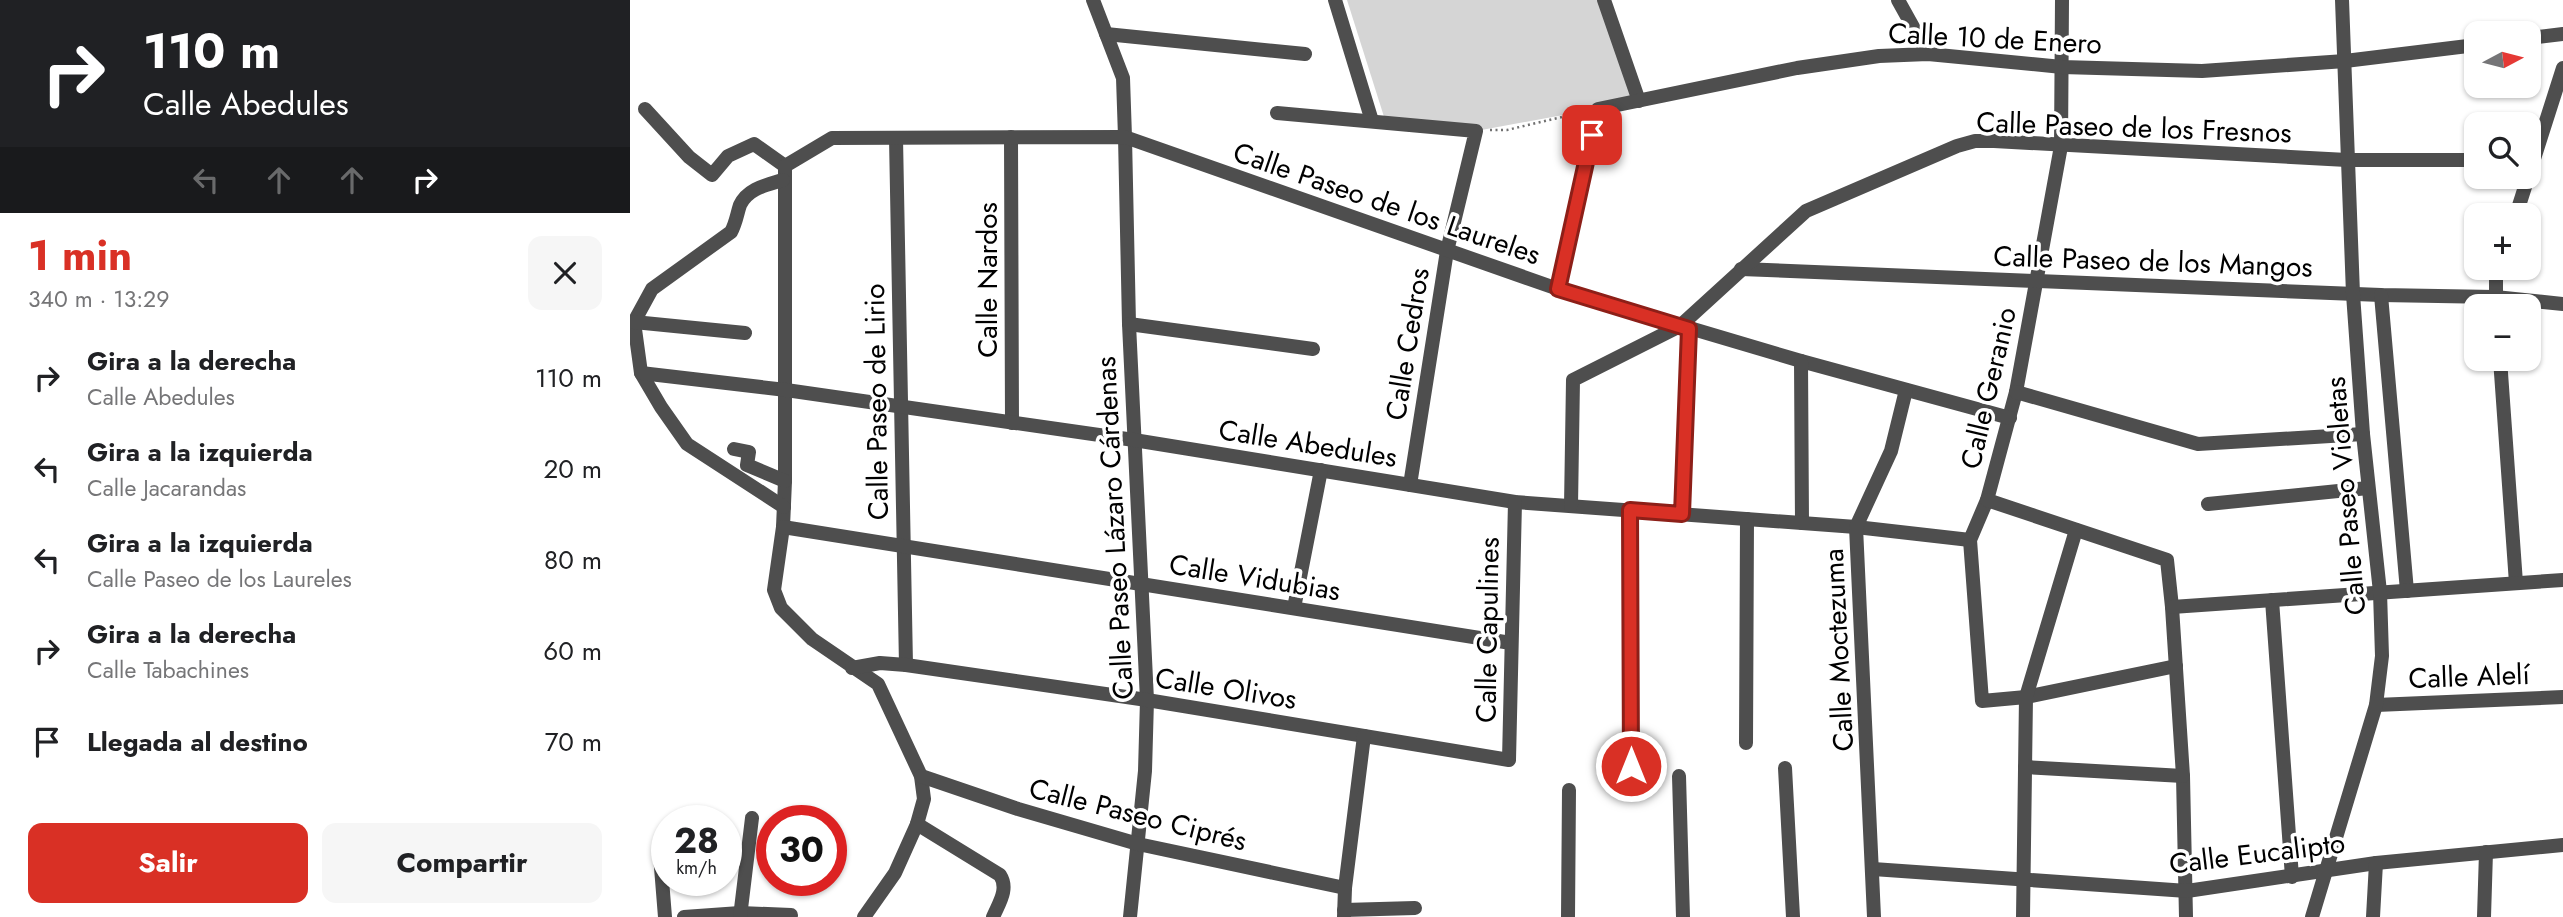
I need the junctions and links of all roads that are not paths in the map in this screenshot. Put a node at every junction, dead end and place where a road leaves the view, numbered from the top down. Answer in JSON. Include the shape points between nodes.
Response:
{"nodes":[{"id":1,"x":1093,"y":0,"type":"edge"},
{"id":2,"x":1335,"y":0,"type":"edge"},
{"id":3,"x":1604,"y":0,"type":"edge"},
{"id":4,"x":1898,"y":0,"type":"edge"},
{"id":5,"x":2062,"y":0,"type":"edge"},
{"id":6,"x":2342,"y":0,"type":"edge"},
{"id":7,"x":1106,"y":34,"type":"junction"},
{"id":8,"x":2563,"y":34,"type":"edge"},
{"id":9,"x":2541,"y":37,"type":"edge"},
{"id":10,"x":2464,"y":46,"type":"edge"},
{"id":11,"x":1305,"y":54,"type":"dead end"},
{"id":12,"x":1928,"y":54,"type":"junction"},
{"id":13,"x":2345,"y":61,"type":"junction"},
{"id":14,"x":2062,"y":67,"type":"junction"},
{"id":15,"x":2563,"y":68,"type":"edge"},
{"id":16,"x":1639,"y":101,"type":"junction"},
{"id":17,"x":645,"y":109,"type":"dead end"},
{"id":18,"x":1277,"y":113,"type":"dead end"},
{"id":19,"x":1372,"y":121,"type":"junction"},
{"id":20,"x":2541,"y":133,"type":"edge"},
{"id":21,"x":1125,"y":136,"type":"junction"},
{"id":22,"x":1011,"y":137,"type":"junction"},
{"id":23,"x":896,"y":138,"type":"junction"},
{"id":24,"x":2061,"y":145,"type":"junction"},
{"id":25,"x":2347,"y":160,"type":"junction"},
{"id":26,"x":2464,"y":160,"type":"edge"},
{"id":27,"x":784,"y":173,"type":"junction"},
{"id":28,"x":1447,"y":251,"type":"junction"},
{"id":29,"x":1741,"y":269,"type":"junction"},
{"id":30,"x":2036,"y":281,"type":"junction"},
{"id":31,"x":1558,"y":289,"type":"junction"},
{"id":32,"x":2353,"y":293,"type":"junction"},
{"id":33,"x":2381,"y":295,"type":"junction"},
{"id":34,"x":2464,"y":300,"type":"edge"},
{"id":35,"x":2541,"y":303,"type":"edge"},
{"id":36,"x":2563,"y":304,"type":"edge"},
{"id":37,"x":634,"y":322,"type":"junction"},
{"id":38,"x":1129,"y":324,"type":"junction"},
{"id":39,"x":1684,"y":327,"type":"junction"},
{"id":40,"x":745,"y":333,"type":"dead end"},
{"id":41,"x":1313,"y":349,"type":"dead end"},
{"id":42,"x":1801,"y":361,"type":"junction"},
{"id":43,"x":2501,"y":371,"type":"edge"},
{"id":44,"x":640,"y":373,"type":"junction"},
{"id":45,"x":786,"y":390,"type":"junction"},
{"id":46,"x":1906,"y":390,"type":"junction"},
{"id":47,"x":2016,"y":391,"type":"junction"},
{"id":48,"x":901,"y":407,"type":"junction"},
{"id":49,"x":2010,"y":418,"type":"junction"},
{"id":50,"x":1012,"y":423,"type":"junction"},
{"id":51,"x":2363,"y":435,"type":"junction"},
{"id":52,"x":1134,"y":440,"type":"junction"},
{"id":53,"x":734,"y":449,"type":"dead end"},
{"id":54,"x":1321,"y":470,"type":"junction"},
{"id":55,"x":785,"y":481,"type":"junction"},
{"id":56,"x":1410,"y":485,"type":"junction"},
{"id":57,"x":2368,"y":488,"type":"junction"},
{"id":58,"x":1987,"y":500,"type":"junction"},
{"id":59,"x":1515,"y":502,"type":"junction"},
{"id":60,"x":2208,"y":504,"type":"dead end"},
{"id":61,"x":1571,"y":506,"type":"junction"},
{"id":62,"x":784,"y":507,"type":"junction"},
{"id":63,"x":1630,"y":510,"type":"junction"},
{"id":64,"x":1682,"y":514,"type":"junction"},
{"id":65,"x":1746,"y":519,"type":"junction"},
{"id":66,"x":1802,"y":523,"type":"junction"},
{"id":67,"x":783,"y":527,"type":"junction"},
{"id":68,"x":1856,"y":527,"type":"junction"},
{"id":69,"x":2076,"y":530,"type":"junction"},
{"id":70,"x":1970,"y":540,"type":"junction"},
{"id":71,"x":903,"y":547,"type":"junction"},
{"id":72,"x":2563,"y":580,"type":"edge"},
{"id":73,"x":2516,"y":583,"type":"junction"},
{"id":74,"x":1142,"y":584,"type":"junction"},
{"id":75,"x":2407,"y":591,"type":"junction"},
{"id":76,"x":2380,"y":592,"type":"junction"},
{"id":77,"x":2272,"y":600,"type":"junction"},
{"id":78,"x":2172,"y":607,"type":"junction"},
{"id":79,"x":1294,"y":608,"type":"junction"},
{"id":80,"x":1511,"y":643,"type":"junction"},
{"id":81,"x":906,"y":665,"type":"junction"},
{"id":82,"x":2176,"y":666,"type":"junction"},
{"id":83,"x":852,"y":668,"type":"junction"},
{"id":84,"x":2026,"y":697,"type":"junction"},
{"id":85,"x":2563,"y":697,"type":"edge"},
{"id":86,"x":1147,"y":700,"type":"junction"},
{"id":87,"x":2376,"y":705,"type":"junction"},
{"id":88,"x":1364,"y":736,"type":"junction"},
{"id":89,"x":1745,"y":743,"type":"dead end"},
{"id":90,"x":1508,"y":760,"type":"joint"},
{"id":91,"x":1631,"y":766,"type":"dead end"},
{"id":92,"x":2025,"y":767,"type":"junction"},
{"id":93,"x":1785,"y":768,"type":"dead end"},
{"id":94,"x":921,"y":776,"type":"junction"},
{"id":95,"x":1679,"y":776,"type":"dead end"},
{"id":96,"x":2183,"y":776,"type":"junction"},
{"id":97,"x":1569,"y":790,"type":"dead end"},
{"id":98,"x":752,"y":818,"type":"dead end"},
{"id":99,"x":917,"y":824,"type":"junction"},
{"id":100,"x":1138,"y":844,"type":"junction"},
{"id":101,"x":2563,"y":845,"type":"edge"},
{"id":102,"x":2486,"y":852,"type":"junction"},
{"id":103,"x":2376,"y":863,"type":"junction"},
{"id":104,"x":1873,"y":869,"type":"junction"},
{"id":105,"x":2327,"y":871,"type":"junction"},
{"id":106,"x":2292,"y":877,"type":"junction"},
{"id":107,"x":2023,"y":879,"type":"junction"},
{"id":108,"x":1345,"y":888,"type":"junction"},
{"id":109,"x":2187,"y":891,"type":"junction"},
{"id":110,"x":663,"y":896,"type":"edge"},
{"id":111,"x":1415,"y":908,"type":"dead end"},
{"id":112,"x":1344,"y":913,"type":"edge"},
{"id":113,"x":740,"y":915,"type":"edge"},
{"id":114,"x":791,"y":915,"type":"edge"},
{"id":115,"x":665,"y":917,"type":"edge"},
{"id":116,"x":684,"y":917,"type":"edge"},
{"id":117,"x":864,"y":917,"type":"edge"},
{"id":118,"x":993,"y":917,"type":"edge"},
{"id":119,"x":1130,"y":917,"type":"edge"},
{"id":120,"x":1568,"y":917,"type":"edge"},
{"id":121,"x":1683,"y":917,"type":"edge"},
{"id":122,"x":1793,"y":917,"type":"edge"},
{"id":123,"x":1874,"y":917,"type":"edge"},
{"id":124,"x":2023,"y":917,"type":"edge"},
{"id":125,"x":2186,"y":917,"type":"edge"},
{"id":126,"x":2312,"y":917,"type":"edge"},
{"id":127,"x":2373,"y":917,"type":"edge"},
{"id":128,"x":2484,"y":917,"type":"edge"}],
"edges":[{"from":1,"to":7,"type":"street","name":"Calle Paseo Lázaro Cárdenas"},
{"from":2,"to":19,"type":"street"},
{"from":3,"to":16,"type":"street"},
{"from":4,"to":12,"type":"street"},
{"from":5,"to":14,"type":"street","name":"Calle Geranio"},
{"from":6,"to":13,"type":"street","name":"Calle Paseo Violetas"},
{"from":7,"to":11,"type":"street"},
{"from":7,"to":21,"type":"street","name":"Calle Paseo Lázaro Cárdenas","via":[[1123,78]]},
{"from":8,"to":9,"type":"street"},
{"from":10,"to":13,"type":"street","name":"Calle 10 de Enero"},
{"from":12,"to":14,"type":"street","name":"Calle 10 de Enero"},
{"from":12,"to":16,"type":"street","name":"Calle 10 de Enero","via":[[1797,68]]},
{"from":13,"to":14,"type":"street","name":"Calle 10 de Enero","via":[[2202,71]]},
{"from":13,"to":25,"type":"street","name":"Calle Paseo Violetas"},
{"from":14,"to":24,"type":"street","name":"Calle Geranio"},
{"from":15,"to":20,"type":"street"},
{"from":16,"to":31,"type":"street","name":"Calle 10 de Enero","via":[[1598,109]]},
{"from":17,"to":27,"type":"street","via":[[712,175],[728,156],[754,144]]},
{"from":18,"to":19,"type":"street"},
{"from":19,"to":28,"type":"street","name":"Calle Cedros","via":[[1476,131]]},
{"from":21,"to":22,"type":"street","name":"Calle Paseo de los Laureles"},
{"from":21,"to":28,"type":"street","name":"Calle Paseo de los Laureles"},
{"from":21,"to":38,"type":"street","name":"Calle Paseo Lázaro Cárdenas"},
{"from":22,"to":23,"type":"street","name":"Calle Paseo de los Laureles"},
{"from":22,"to":50,"type":"street","name":"Calle Nardos"},
{"from":23,"to":27,"type":"street","name":"Calle Paseo de los Laureles","via":[[832,138]]},
{"from":23,"to":48,"type":"street","name":"Calle Paseo de Lirio"},
{"from":24,"to":25,"type":"street","name":"Calle Paseo de los Fresnos"},
{"from":24,"to":29,"type":"street","name":"Calle Paseo de los Fresnos","via":[[1975,141],[1957,146],[1806,211]]},
{"from":24,"to":30,"type":"street","name":"Calle Geranio"},
{"from":25,"to":26,"type":"street","name":"Calle Paseo de los Fresnos"},
{"from":25,"to":32,"type":"street","name":"Calle Paseo Violetas"},
{"from":27,"to":37,"type":"street","name":"Calle Paseo de los Laureles","via":[[754,189],[740,205],[731,232],[652,289]]},
{"from":27,"to":45,"type":"street"},
{"from":28,"to":31,"type":"street","name":"Calle Paseo de los Laureles"},
{"from":28,"to":56,"type":"street","name":"Calle Cedros"},
{"from":29,"to":30,"type":"street","name":"Calle Paseo de los Mangos"},
{"from":29,"to":39,"type":"street","name":"Calle Paseo de los Fresnos"},
{"from":30,"to":32,"type":"street","name":"Calle Paseo de los Mangos"},
{"from":30,"to":47,"type":"street","name":"Calle Geranio"},
{"from":31,"to":39,"type":"street","name":"Calle Paseo de los Laureles"},
{"from":32,"to":33,"type":"street","name":"Calle Paseo de los Mangos"},
{"from":32,"to":51,"type":"street","name":"Calle Paseo Violetas"},
{"from":33,"to":34,"type":"street","name":"Calle Paseo de los Mangos"},
{"from":33,"to":75,"type":"street","name":"Calle Paseo Violetas"},
{"from":35,"to":36,"type":"street","name":"Calle Paseo de los Mangos"},
{"from":37,"to":40,"type":"street"},
{"from":37,"to":44,"type":"street"},
{"from":38,"to":41,"type":"street"},
{"from":38,"to":52,"type":"street","name":"Calle Paseo Lázaro Cárdenas"},
{"from":39,"to":42,"type":"street","name":"Calle Paseo de los Laureles"},
{"from":39,"to":61,"type":"street","via":[[1573,380]]},
{"from":39,"to":64,"type":"street"},
{"from":42,"to":46,"type":"street","name":"Calle Paseo de los Laureles"},
{"from":42,"to":66,"type":"street"},
{"from":43,"to":73,"type":"street"},
{"from":44,"to":45,"type":"street","name":"Calle Abedules"},
{"from":44,"to":62,"type":"street","via":[[687,444]]},
{"from":45,"to":48,"type":"street","name":"Calle Abedules"},
{"from":45,"to":55,"type":"street"},
{"from":46,"to":49,"type":"street","name":"Calle Paseo de los Laureles"},
{"from":46,"to":68,"type":"street","name":"Calle Moctezuma","via":[[1891,451]]},
{"from":47,"to":49,"type":"street","name":"Calle Geranio"},
{"from":47,"to":51,"type":"street","via":[[2198,444]]},
{"from":48,"to":50,"type":"street","name":"Calle Abedules"},
{"from":48,"to":71,"type":"street","name":"Calle Paseo de Lirio"},
{"from":49,"to":58,"type":"street","name":"Calle Geranio"},
{"from":50,"to":52,"type":"street","name":"Calle Abedules"},
{"from":51,"to":57,"type":"street","name":"Calle Paseo Violetas"},
{"from":52,"to":54,"type":"street","name":"Calle Abedules"},
{"from":52,"to":74,"type":"street","name":"Calle Paseo Lázaro Cárdenas"},
{"from":53,"to":55,"type":"street","via":[[749,452],[747,465]]},
{"from":54,"to":56,"type":"street","name":"Calle Abedules"},
{"from":54,"to":79,"type":"street"},
{"from":55,"to":62,"type":"street"},
{"from":56,"to":59,"type":"street","name":"Calle Abedules"},
{"from":57,"to":60,"type":"street"},
{"from":57,"to":76,"type":"street","name":"Calle Paseo Violetas"},
{"from":58,"to":69,"type":"street"},
{"from":58,"to":70,"type":"street","name":"Calle Geranio"},
{"from":59,"to":61,"type":"street","name":"Calle Abedules"},
{"from":59,"to":80,"type":"street","name":"Calle Capulines"},
{"from":61,"to":63,"type":"street","name":"Calle Abedules"},
{"from":62,"to":67,"type":"street"},
{"from":63,"to":64,"type":"street","name":"Calle Abedules"},
{"from":63,"to":91,"type":"street"},
{"from":64,"to":65,"type":"street","name":"Calle Abedules"},
{"from":65,"to":66,"type":"street","name":"Calle Abedules"},
{"from":65,"to":89,"type":"street"},
{"from":66,"to":68,"type":"street","name":"Calle Abedules"},
{"from":67,"to":71,"type":"street","name":"Calle Vidubias"},
{"from":67,"to":83,"type":"street","via":[[774,590],[781,608],[812,639]]},
{"from":68,"to":70,"type":"street","name":"Calle Abedules"},
{"from":68,"to":104,"type":"street","name":"Calle Moctezuma"},
{"from":69,"to":78,"type":"street","via":[[2167,560]]},
{"from":69,"to":84,"type":"street"},
{"from":70,"to":84,"type":"street","name":"Calle Geranio","via":[[1982,701]]},
{"from":71,"to":74,"type":"street","name":"Calle Vidubias"},
{"from":71,"to":81,"type":"street","name":"Calle Paseo de Lirio"},
{"from":72,"to":73,"type":"street"},
{"from":73,"to":75,"type":"street"},
{"from":74,"to":79,"type":"street","name":"Calle Vidubias"},
{"from":74,"to":86,"type":"street","name":"Calle Paseo Lázaro Cárdenas"},
{"from":75,"to":76,"type":"street"},
{"from":76,"to":77,"type":"street"},
{"from":76,"to":87,"type":"street","name":"Calle Paseo Violetas","via":[[2382,656]]},
{"from":77,"to":78,"type":"street"},
{"from":77,"to":106,"type":"street"},
{"from":78,"to":82,"type":"street"},
{"from":79,"to":80,"type":"street","name":"Calle Vidubias"},
{"from":80,"to":90,"type":"street","name":"Calle Capulines"},
{"from":81,"to":83,"type":"street","name":"Calle Olivos"},
{"from":81,"to":86,"type":"street","name":"Calle Olivos"},
{"from":82,"to":84,"type":"street"},
{"from":82,"to":96,"type":"street"},
{"from":83,"to":94,"type":"street","via":[[878,684]]},
{"from":84,"to":92,"type":"street"},
{"from":85,"to":87,"type":"street","name":"Calle Alelí"},
{"from":86,"to":88,"type":"street","name":"Calle Olivos"},
{"from":86,"to":100,"type":"street","name":"Calle Paseo Lázaro Cárdenas"},
{"from":87,"to":105,"type":"street","name":"Calle Paseo Violetas"},
{"from":88,"to":90,"type":"street","name":"Calle Olivos"},
{"from":88,"to":108,"type":"street"},
{"from":92,"to":96,"type":"street"},
{"from":92,"to":107,"type":"street"},
{"from":93,"to":122,"type":"street"},
{"from":94,"to":99,"type":"street","via":[[924,799]]},
{"from":94,"to":100,"type":"street","name":"Calle Paseo Ciprés"},
{"from":95,"to":121,"type":"street"},
{"from":96,"to":109,"type":"street"},
{"from":97,"to":120,"type":"street"},
{"from":98,"to":113,"type":"street"},
{"from":99,"to":117,"type":"street","via":[[895,873]]},
{"from":99,"to":118,"type":"street","via":[[1000,875],[1004,891]]},
{"from":100,"to":108,"type":"street","name":"Calle Paseo Ciprés"},
{"from":100,"to":119,"type":"street","name":"Calle Paseo Lázaro Cárdenas"},
{"from":101,"to":102,"type":"street","name":"Calle Eucalipto"},
{"from":102,"to":103,"type":"street","name":"Calle Eucalipto"},
{"from":102,"to":128,"type":"street"},
{"from":103,"to":105,"type":"street","name":"Calle Eucalipto"},
{"from":103,"to":127,"type":"street"},
{"from":104,"to":107,"type":"street","name":"Calle Eucalipto"},
{"from":104,"to":123,"type":"street","name":"Calle Moctezuma"},
{"from":105,"to":106,"type":"street","name":"Calle Eucalipto"},
{"from":105,"to":126,"type":"street","name":"Calle Paseo Violetas"},
{"from":106,"to":109,"type":"street","name":"Calle Eucalipto"},
{"from":107,"to":109,"type":"street","name":"Calle Eucalipto"},
{"from":107,"to":124,"type":"street"},
{"from":108,"to":112,"type":"street"},
{"from":109,"to":125,"type":"street"},
{"from":110,"to":115,"type":"street"},
{"from":111,"to":112,"type":"street"},
{"from":113,"to":114,"type":"street"},
{"from":113,"to":116,"type":"street"}]}
